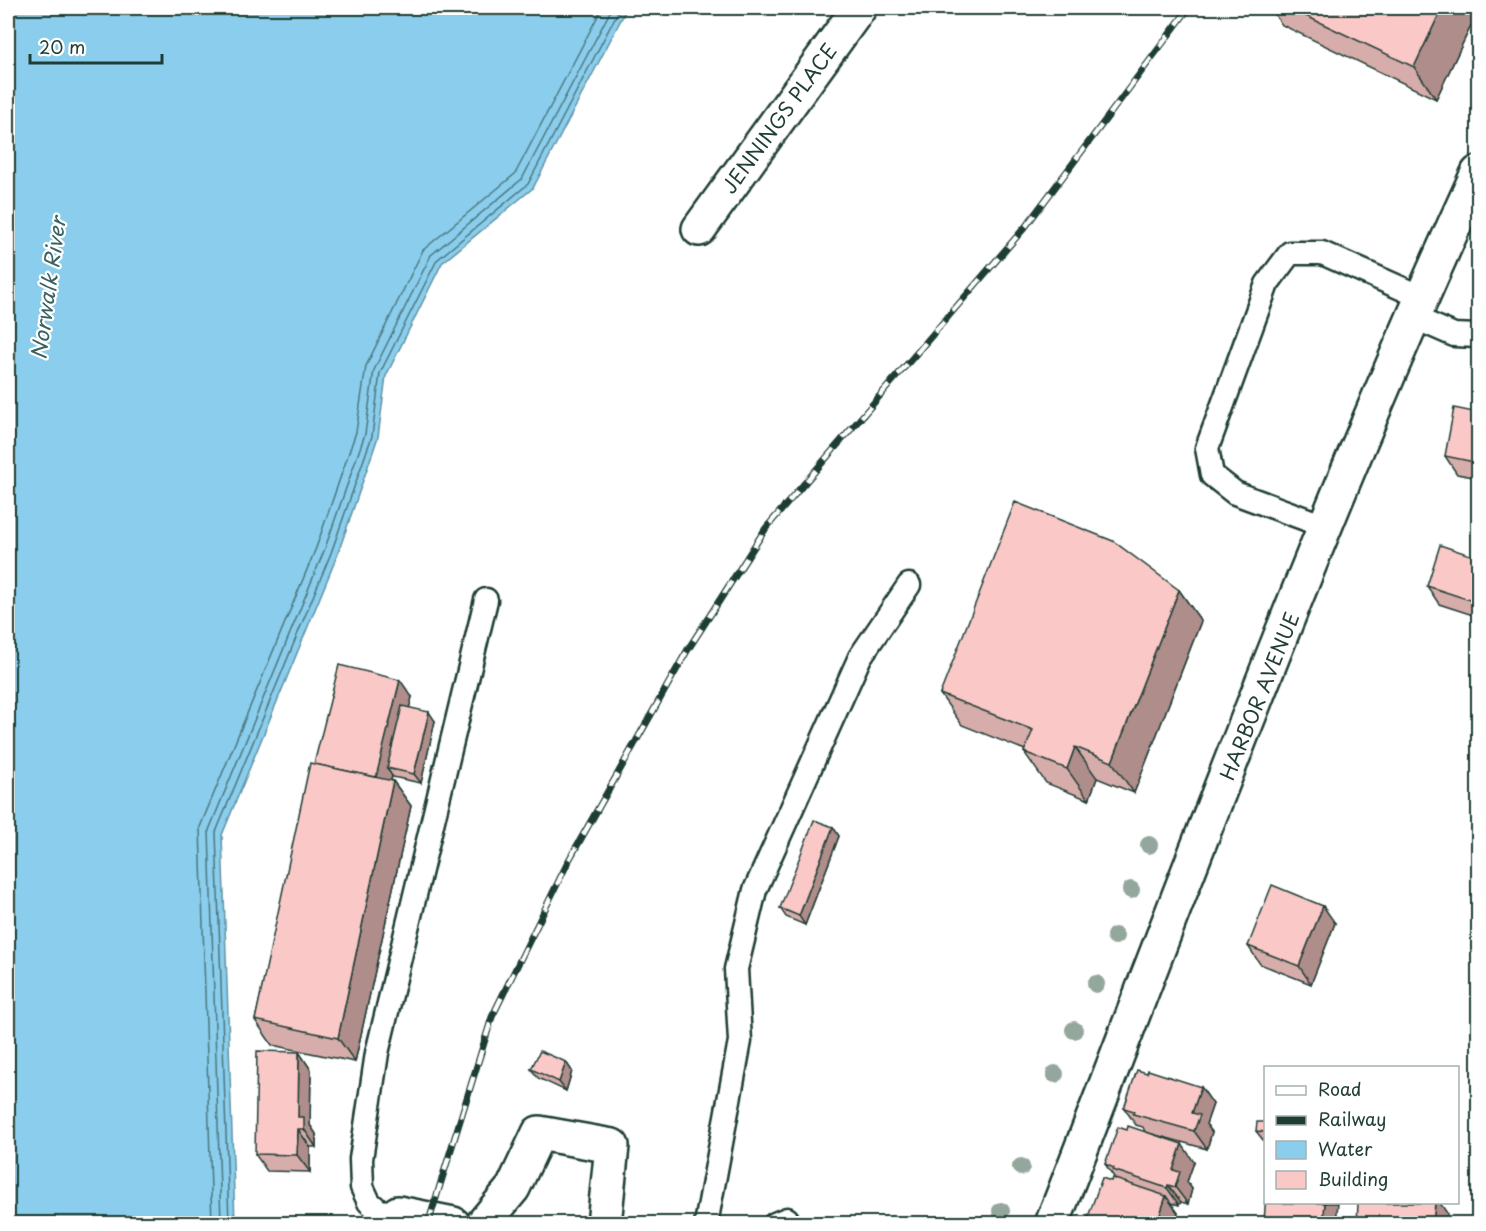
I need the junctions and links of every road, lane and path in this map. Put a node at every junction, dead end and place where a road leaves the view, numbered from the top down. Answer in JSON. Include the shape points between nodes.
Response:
{"nodes":[{"id":1,"x":859,"y":8,"type":"edge"},
{"id":2,"x":1477,"y":180,"type":"edge"},
{"id":3,"x":699,"y":229,"type":"dead end"},
{"id":4,"x":1417,"y":307,"type":"junction"},
{"id":5,"x":1479,"y":336,"type":"edge"},
{"id":6,"x":1327,"y":527,"type":"junction"},
{"id":7,"x":909,"y":585,"type":"dead end"},
{"id":8,"x":486,"y":600,"type":"dead end"},
{"id":9,"x":398,"y":1213,"type":"joint"},
{"id":10,"x":453,"y":1224,"type":"edge"},
{"id":11,"x":483,"y":1224,"type":"edge"},
{"id":12,"x":604,"y":1224,"type":"edge"},
{"id":13,"x":706,"y":1224,"type":"edge"},
{"id":14,"x":1052,"y":1224,"type":"edge"}],
"edges":[{"from":1,"to":3,"type":"main road","name":"JENNINGS PLACE"},
{"from":2,"to":4,"type":"main road","name":"HARBOR AVENUE"},
{"from":4,"to":5,"type":"lane","via":[[1454,335]]},
{"from":4,"to":6,"type":"main road","name":"HARBOR AVENUE"},
{"from":4,"to":6,"type":"lane","via":[[1322,253],[1290,253],[1267,284],[1207,448],[1212,475],[1235,494]]},
{"from":6,"to":14,"type":"main road","name":"HARBOR AVENUE"},
{"from":7,"to":13,"type":"lane","via":[[860,657],[754,890],[736,969],[740,1041]]},
{"from":8,"to":9,"type":"lane","via":[[377,1053],[361,1159],[362,1187],[369,1202],[379,1211]]},
{"from":9,"to":10,"type":"main road"},
{"from":11,"to":12,"type":"main road","via":[[513,1188],[539,1133],[612,1146]]}]}
